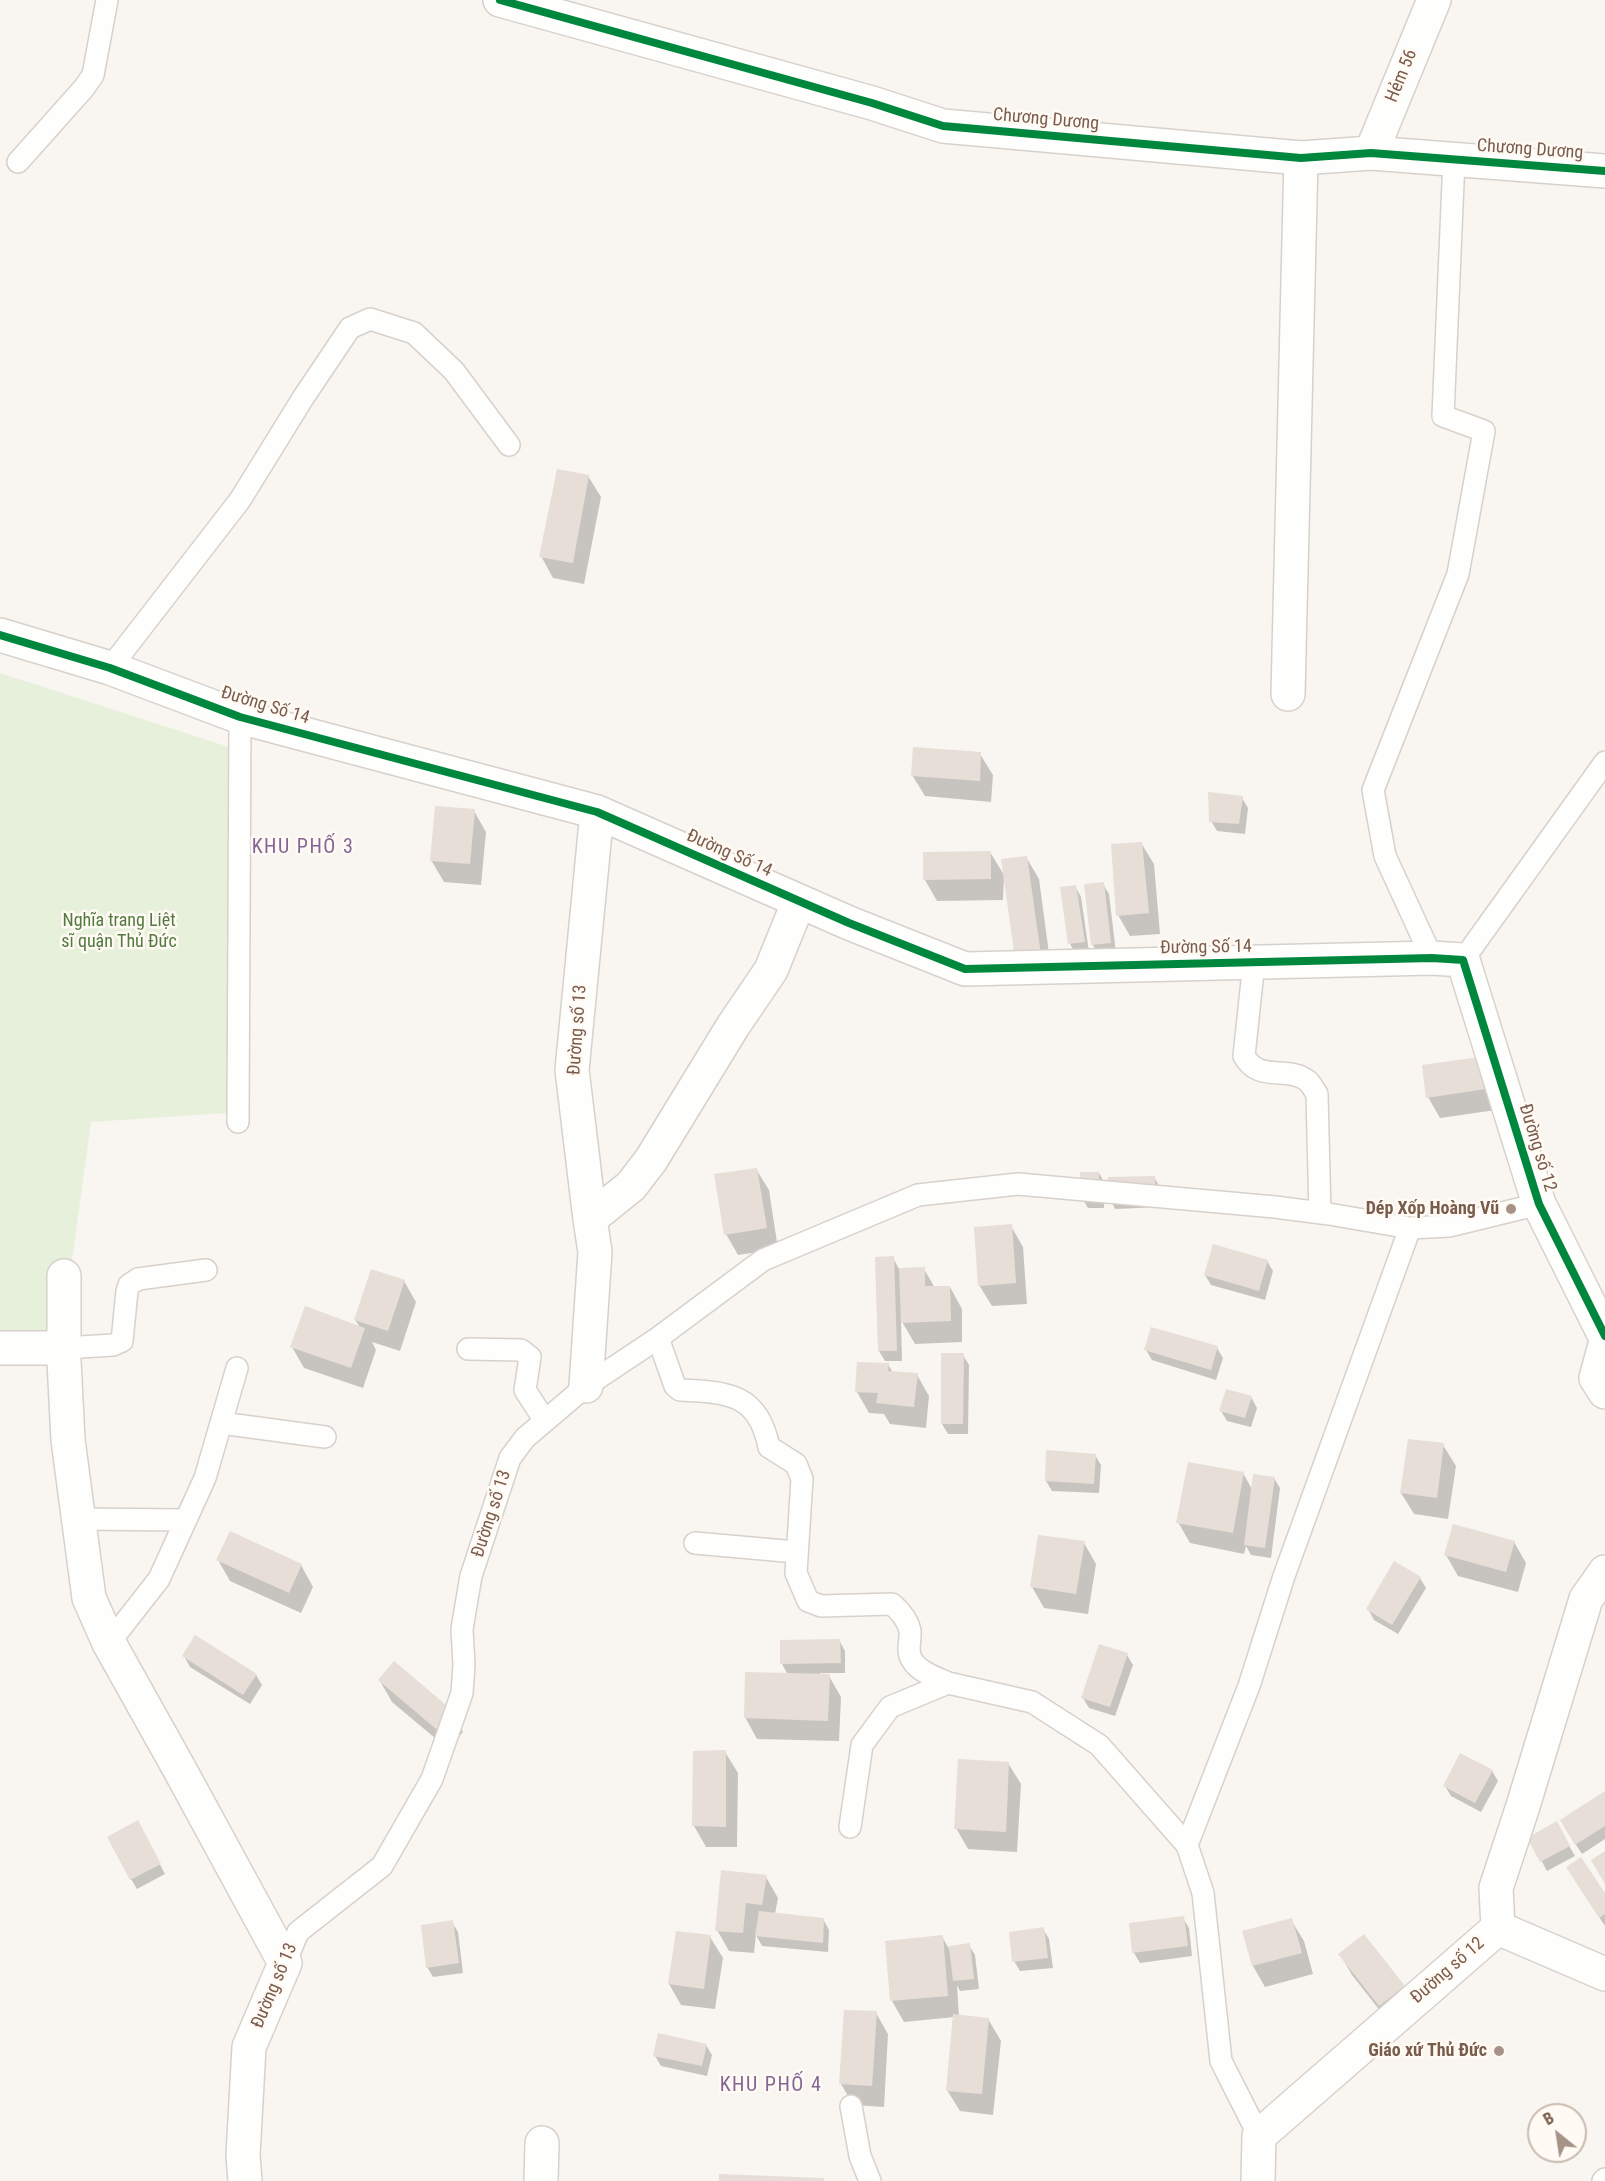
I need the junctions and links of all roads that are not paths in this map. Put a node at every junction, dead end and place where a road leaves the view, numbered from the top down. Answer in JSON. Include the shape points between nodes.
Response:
{"nodes":[{"id":1,"x":107,"y":0,"type":"edge"},
{"id":2,"x":501,"y":0,"type":"edge"},
{"id":3,"x":1434,"y":0,"type":"edge"},
{"id":4,"x":1371,"y":153,"type":"junction"},
{"id":5,"x":1301,"y":158,"type":"junction"},
{"id":6,"x":1454,"y":159,"type":"junction"},
{"id":7,"x":18,"y":162,"type":"dead end"},
{"id":8,"x":1605,"y":171,"type":"edge"},
{"id":9,"x":509,"y":445,"type":"dead end"},
{"id":10,"x":0,"y":635,"type":"edge"},
{"id":11,"x":110,"y":668,"type":"junction"},
{"id":12,"x":1288,"y":694,"type":"dead end"},
{"id":13,"x":240,"y":717,"type":"junction"},
{"id":14,"x":1605,"y":762,"type":"edge"},
{"id":15,"x":597,"y":812,"type":"junction"},
{"id":16,"x":799,"y":901,"type":"junction"},
{"id":17,"x":1447,"y":959,"type":"junction"},
{"id":18,"x":1254,"y":962,"type":"junction"},
{"id":19,"x":238,"y":1122,"type":"dead end"},
{"id":20,"x":1539,"y":1204,"type":"junction"},
{"id":21,"x":1320,"y":1213,"type":"junction"},
{"id":22,"x":590,"y":1219,"type":"junction"},
{"id":23,"x":1410,"y":1228,"type":"junction"},
{"id":24,"x":206,"y":1270,"type":"dead end"},
{"id":25,"x":64,"y":1276,"type":"dead end"},
{"id":26,"x":1605,"y":1336,"type":"edge"},
{"id":27,"x":658,"y":1338,"type":"junction"},
{"id":28,"x":1605,"y":1345,"type":"edge"},
{"id":29,"x":0,"y":1348,"type":"edge"},
{"id":30,"x":64,"y":1348,"type":"junction"},
{"id":31,"x":468,"y":1349,"type":"dead end"},
{"id":32,"x":237,"y":1368,"type":"dead end"},
{"id":33,"x":586,"y":1386,"type":"junction"},
{"id":34,"x":1605,"y":1392,"type":"edge"},
{"id":35,"x":545,"y":1421,"type":"junction"},
{"id":36,"x":221,"y":1424,"type":"junction"},
{"id":37,"x":325,"y":1437,"type":"dead end"},
{"id":38,"x":77,"y":1520,"type":"junction"},
{"id":39,"x":186,"y":1520,"type":"junction"},
{"id":40,"x":695,"y":1543,"type":"dead end"},
{"id":41,"x":796,"y":1552,"type":"junction"},
{"id":42,"x":1605,"y":1572,"type":"edge"},
{"id":43,"x":108,"y":1643,"type":"junction"},
{"id":44,"x":948,"y":1683,"type":"junction"},
{"id":45,"x":850,"y":1827,"type":"dead end"},
{"id":46,"x":1187,"y":1845,"type":"junction"},
{"id":47,"x":1498,"y":1928,"type":"junction"},
{"id":48,"x":285,"y":1962,"type":"junction"},
{"id":49,"x":1605,"y":1974,"type":"edge"},
{"id":50,"x":850,"y":2106,"type":"dead end"},
{"id":51,"x":1259,"y":2136,"type":"junction"},
{"id":52,"x":542,"y":2143,"type":"dead end"},
{"id":53,"x":245,"y":2181,"type":"edge"},
{"id":54,"x":541,"y":2181,"type":"edge"},
{"id":55,"x":870,"y":2181,"type":"edge"},
{"id":56,"x":1258,"y":2181,"type":"edge"}],
"edges":[{"from":1,"to":7,"type":"lane","via":[[93,75]]},
{"from":2,"to":5,"type":"street","name":"Chương Dương","via":[[943,126]]},
{"from":3,"to":4,"type":"street","name":"Hẻm 56"},
{"from":4,"to":5,"type":"street","name":"Chương Dương"},
{"from":4,"to":6,"type":"street","name":"Chương Dương"},
{"from":5,"to":12,"type":"street"},
{"from":6,"to":8,"type":"street","name":"Chương Dương"},
{"from":6,"to":17,"type":"lane","via":[[1443,416],[1484,431],[1458,574],[1373,790],[1385,856]]},
{"from":9,"to":11,"type":"lane","via":[[454,371],[414,333],[370,319],[350,328],[240,500]]},
{"from":10,"to":11,"type":"street","name":"Đường Số 14"},
{"from":11,"to":13,"type":"street","name":"Đường Số 14"},
{"from":13,"to":15,"type":"street","name":"Đường Số 14"},
{"from":13,"to":19,"type":"lane"},
{"from":14,"to":17,"type":"lane"},
{"from":15,"to":16,"type":"street","name":"Đường Số 14"},
{"from":15,"to":22,"type":"street","name":"Đường số 13","via":[[572,1070]]},
{"from":16,"to":18,"type":"street","name":"Đường Số 14","via":[[965,969]]},
{"from":16,"to":22,"type":"street","via":[[771,970],[651,1160],[631,1186]]},
{"from":17,"to":18,"type":"street","name":"Đường Số 14"},
{"from":17,"to":20,"type":"street","name":"Đường số 12"},
{"from":18,"to":21,"type":"lane","via":[[1244,1056],[1250,1066],[1262,1072],[1290,1074],[1308,1081],[1317,1094]]},
{"from":20,"to":23,"type":"lane","via":[[1449,1226]]},
{"from":20,"to":26,"type":"street","name":"Đường số 12"},
{"from":21,"to":23,"type":"lane"},
{"from":21,"to":27,"type":"lane","via":[[1018,1184],[918,1195],[764,1260]]},
{"from":22,"to":33,"type":"street","name":"Đường số 13","via":[[596,1252]]},
{"from":23,"to":46,"type":"lane","via":[[1284,1576],[1249,1686]]},
{"from":24,"to":30,"type":"lane","via":[[138,1279],[129,1285],[122,1341]]},
{"from":25,"to":30,"type":"street"},
{"from":27,"to":33,"type":"lane"},
{"from":27,"to":41,"type":"lane","via":[[675,1386],[680,1390],[725,1393],[752,1407],[765,1428],[769,1447],[796,1464],[802,1479]]},
{"from":28,"to":34,"type":"street","via":[[1596,1378]]},
{"from":29,"to":30,"type":"street"},
{"from":30,"to":38,"type":"street"},
{"from":31,"to":35,"type":"lane","via":[[521,1350],[530,1357],[525,1390]]},
{"from":32,"to":36,"type":"lane"},
{"from":33,"to":35,"type":"lane","name":"Đường số 13"},
{"from":35,"to":48,"type":"lane","name":"Đường số 13","via":[[510,1458],[487,1524],[471,1576],[462,1629],[462,1693],[432,1779],[382,1866],[298,1932]]},
{"from":36,"to":37,"type":"lane"},
{"from":36,"to":39,"type":"lane","via":[[205,1478]]},
{"from":38,"to":39,"type":"lane"},
{"from":38,"to":43,"type":"street","via":[[89,1598]]},
{"from":39,"to":43,"type":"lane","via":[[159,1579]]},
{"from":40,"to":41,"type":"lane"},
{"from":41,"to":44,"type":"lane","via":[[796,1573],[808,1600],[821,1606],[892,1604],[910,1631],[911,1659],[926,1673]]},
{"from":42,"to":47,"type":"street","name":"Đường số 12","via":[[1586,1599],[1496,1888]]},
{"from":43,"to":48,"type":"street"},
{"from":44,"to":45,"type":"lane","via":[[890,1707],[862,1745]]},
{"from":44,"to":46,"type":"lane","via":[[1032,1702],[1099,1745]]},
{"from":46,"to":51,"type":"lane","via":[[1203,1893],[1221,2061]]},
{"from":47,"to":49,"type":"street"},
{"from":47,"to":51,"type":"street","name":"Đường số 12"},
{"from":48,"to":53,"type":"street","name":"Đường số 13","via":[[249,2047]]},
{"from":50,"to":55,"type":"lane","via":[[860,2156]]},
{"from":51,"to":56,"type":"street"},
{"from":52,"to":54,"type":"street"}]}
